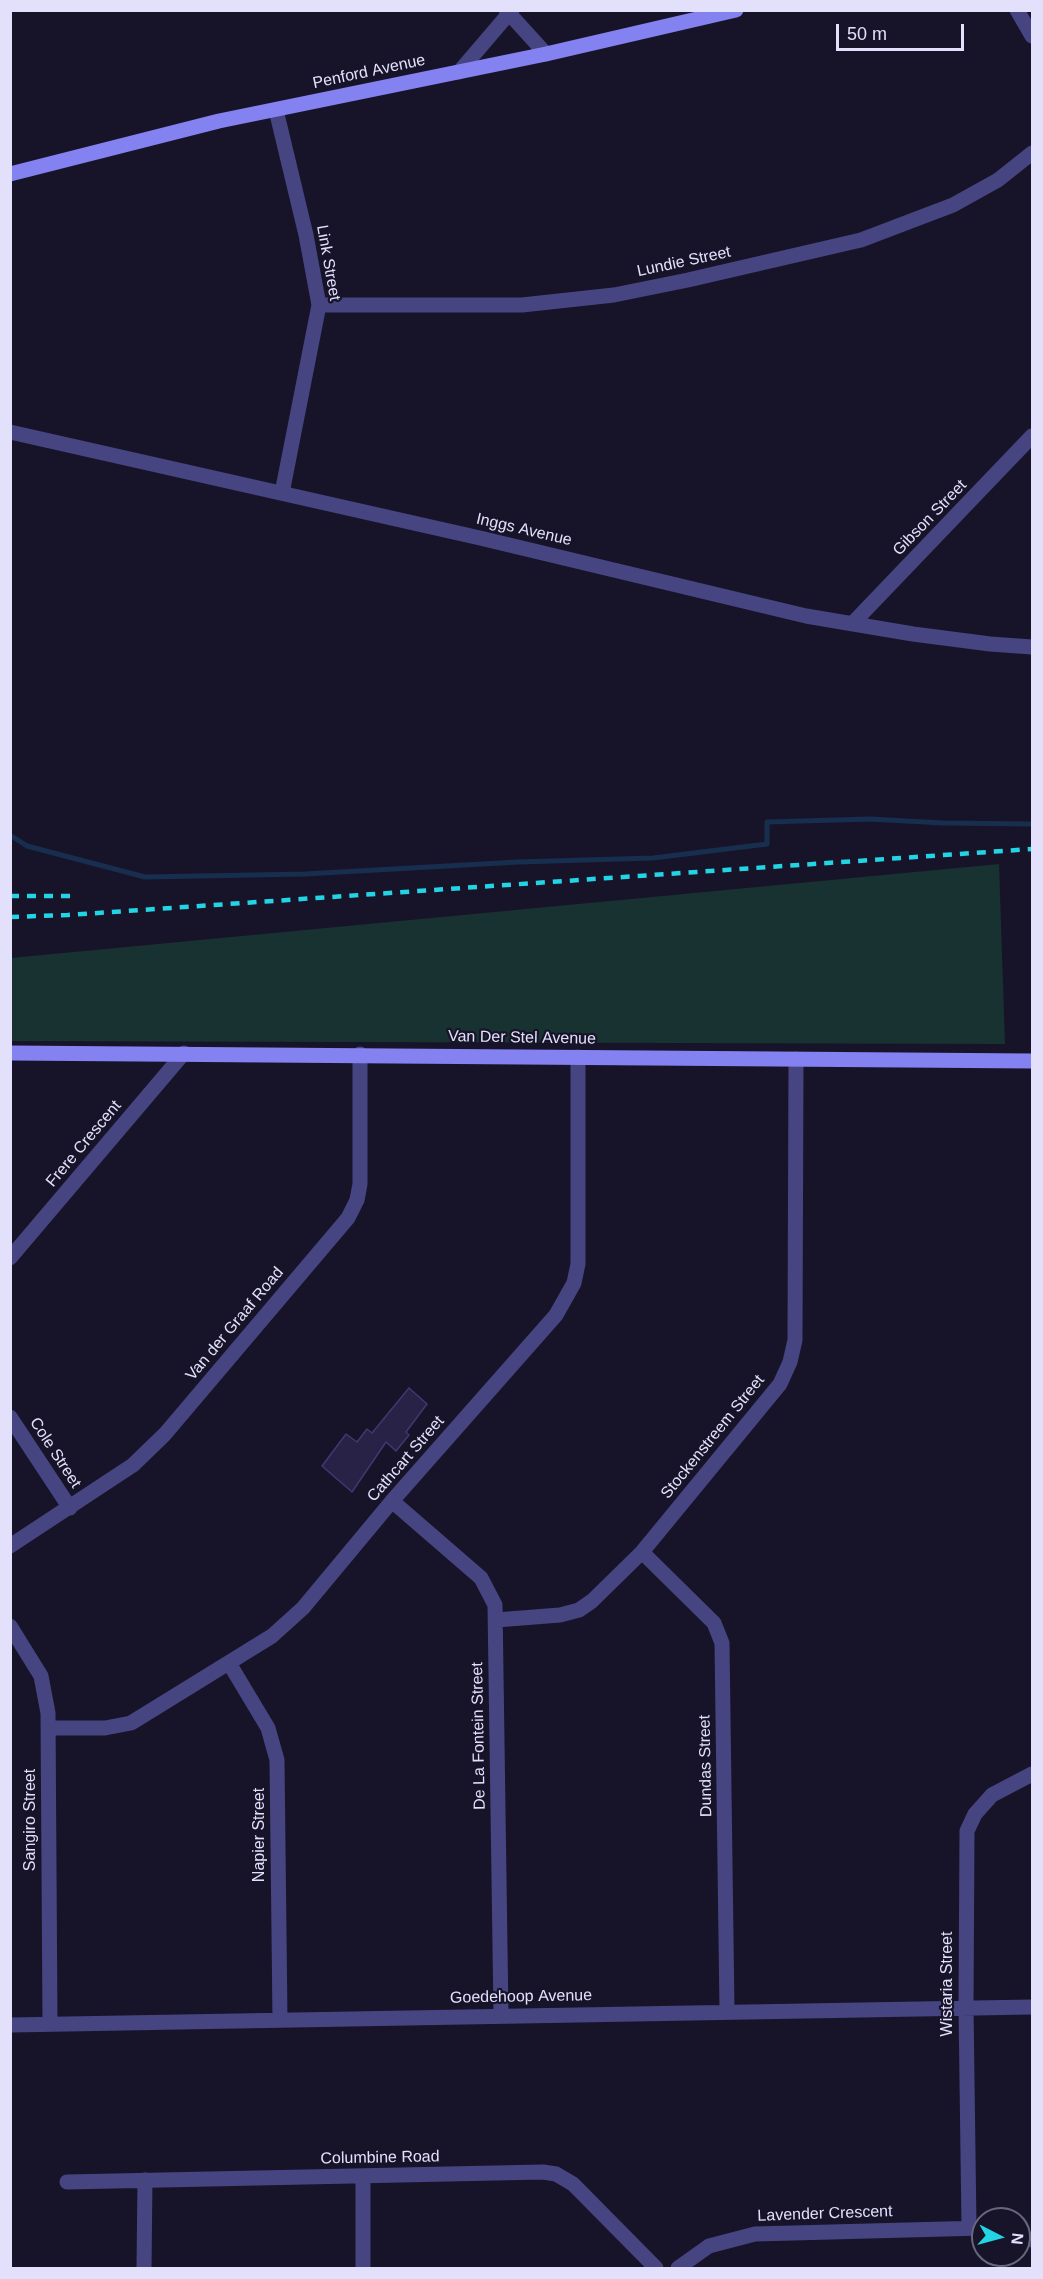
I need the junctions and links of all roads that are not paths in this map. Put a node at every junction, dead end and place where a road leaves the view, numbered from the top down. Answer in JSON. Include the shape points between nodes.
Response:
{"nodes":[{"id":1,"x":736,"y":10,"type":"edge"},
{"id":2,"x":1017,"y":10,"type":"edge"},
{"id":3,"x":509,"y":12,"type":"edge"},
{"id":4,"x":1030,"y":29,"type":"edge"},
{"id":5,"x":546,"y":54,"type":"junction"},
{"id":6,"x":459,"y":72,"type":"junction"},
{"id":7,"x":276,"y":110,"type":"junction"},
{"id":8,"x":1032,"y":153,"type":"edge"},
{"id":9,"x":11,"y":173,"type":"edge"},
{"id":10,"x":319,"y":305,"type":"junction"},
{"id":11,"x":10,"y":432,"type":"edge"},
{"id":12,"x":1032,"y":436,"type":"edge"},
{"id":13,"x":282,"y":493,"type":"junction"},
{"id":14,"x":852,"y":624,"type":"junction"},
{"id":15,"x":1032,"y":647,"type":"edge"},
{"id":16,"x":10,"y":1053,"type":"edge"},
{"id":17,"x":184,"y":1053,"type":"junction"},
{"id":18,"x":360,"y":1054,"type":"junction"},
{"id":19,"x":578,"y":1057,"type":"junction"},
{"id":20,"x":796,"y":1059,"type":"junction"},
{"id":21,"x":1032,"y":1061,"type":"edge"},
{"id":22,"x":10,"y":1258,"type":"edge"},
{"id":23,"x":10,"y":1418,"type":"edge"},
{"id":24,"x":392,"y":1501,"type":"junction"},
{"id":25,"x":70,"y":1508,"type":"junction"},
{"id":26,"x":10,"y":1546,"type":"edge"},
{"id":27,"x":642,"y":1552,"type":"junction"},
{"id":28,"x":496,"y":1620,"type":"junction"},
{"id":29,"x":10,"y":1626,"type":"edge"},
{"id":30,"x":229,"y":1663,"type":"junction"},
{"id":31,"x":49,"y":1728,"type":"junction"},
{"id":32,"x":1032,"y":1774,"type":"edge"},
{"id":33,"x":966,"y":2007,"type":"junction"},
{"id":34,"x":1032,"y":2007,"type":"edge"},
{"id":35,"x":727,"y":2011,"type":"junction"},
{"id":36,"x":501,"y":2015,"type":"junction"},
{"id":37,"x":280,"y":2020,"type":"junction"},
{"id":38,"x":50,"y":2024,"type":"junction"},
{"id":39,"x":10,"y":2025,"type":"edge"},
{"id":40,"x":363,"y":2176,"type":"junction"},
{"id":41,"x":145,"y":2180,"type":"junction"},
{"id":42,"x":67,"y":2182,"type":"dead end"},
{"id":43,"x":975,"y":2207,"type":"edge"},
{"id":44,"x":971,"y":2228,"type":"edge"},
{"id":45,"x":144,"y":2268,"type":"edge"},
{"id":46,"x":363,"y":2268,"type":"edge"},
{"id":47,"x":656,"y":2268,"type":"edge"},
{"id":48,"x":678,"y":2268,"type":"edge"}],
"edges":[{"from":1,"to":5,"type":"street","name":"Penford Avenue"},
{"from":2,"to":4,"type":"street"},
{"from":3,"to":5,"type":"street"},
{"from":3,"to":6,"type":"street"},
{"from":5,"to":6,"type":"street","name":"Penford Avenue"},
{"from":6,"to":7,"type":"street","name":"Penford Avenue"},
{"from":7,"to":9,"type":"street","name":"Penford Avenue"},
{"from":7,"to":10,"type":"street","name":"Link Street"},
{"from":8,"to":10,"type":"street","name":"Lundie Street","via":[[998,180],[953,205],[861,240],[688,280],[614,295],[522,305]]},
{"from":10,"to":13,"type":"street","name":"Link Street"},
{"from":11,"to":13,"type":"street","name":"Inggs Avenue"},
{"from":12,"to":14,"type":"street","name":"Gibson Street"},
{"from":13,"to":14,"type":"street","name":"Inggs Avenue"},
{"from":14,"to":15,"type":"street","name":"Inggs Avenue"},
{"from":16,"to":17,"type":"street","name":"Van Der Stel Avenue"},
{"from":17,"to":18,"type":"street","name":"Van Der Stel Avenue"},
{"from":17,"to":22,"type":"street","name":"Frere Crescent"},
{"from":18,"to":19,"type":"street","name":"Van Der Stel Avenue"},
{"from":18,"to":25,"type":"street","name":"Van der Graaf Road","via":[[361,1170],[353,1210],[165,1434],[133,1465]]},
{"from":19,"to":20,"type":"street","name":"Van Der Stel Avenue"},
{"from":19,"to":24,"type":"street","name":"Cathcart Street","via":[[578,1264],[574,1283],[556,1315]]},
{"from":20,"to":21,"type":"street","name":"Van Der Stel Avenue"},
{"from":20,"to":27,"type":"street","name":"Stockenstreem Street","via":[[795,1340],[790,1362],[780,1384]]},
{"from":23,"to":25,"type":"street","name":"Cole Street"},
{"from":24,"to":28,"type":"street","name":"De La Fontein Street","via":[[481,1578],[495,1605]]},
{"from":24,"to":30,"type":"street","name":"Cathcart Street","via":[[290,1621]]},
{"from":25,"to":26,"type":"street","name":"Van der Graaf Road"},
{"from":27,"to":28,"type":"street","name":"Stockenstreem Street","via":[[579,1610]]},
{"from":27,"to":35,"type":"street","name":"Dundas Street","via":[[714,1623],[722,1642]]},
{"from":28,"to":36,"type":"street","name":"De La Fontein Street"},
{"from":29,"to":31,"type":"street","name":"Sangiro Street","via":[[40,1676]]},
{"from":30,"to":31,"type":"street","name":"Cathcart Street","via":[[131,1723],[105,1728]]},
{"from":30,"to":37,"type":"street","name":"Napier Street","via":[[268,1728],[277,1760]]},
{"from":31,"to":38,"type":"street","name":"Sangiro Street"},
{"from":32,"to":33,"type":"street","name":"Wistaria Street","via":[[992,1795],[967,1831]]},
{"from":33,"to":34,"type":"street","name":"Goedehoop Avenue"},
{"from":33,"to":35,"type":"street","name":"Goedehoop Avenue"},
{"from":33,"to":43,"type":"street","name":"Wistaria Street"},
{"from":35,"to":36,"type":"street","name":"Goedehoop Avenue"},
{"from":36,"to":37,"type":"street","name":"Goedehoop Avenue"},
{"from":37,"to":38,"type":"street","name":"Goedehoop Avenue"},
{"from":38,"to":39,"type":"street","name":"Goedehoop Avenue"},
{"from":40,"to":41,"type":"street","name":"Columbine Road"},
{"from":40,"to":46,"type":"street"},
{"from":40,"to":47,"type":"street","name":"Columbine Road","via":[[555,2174],[573,2184]]},
{"from":41,"to":42,"type":"street","name":"Columbine Road"},
{"from":41,"to":45,"type":"street"},
{"from":44,"to":48,"type":"street","name":"Lavender Crescent","via":[[756,2234],[709,2246]]}]}
